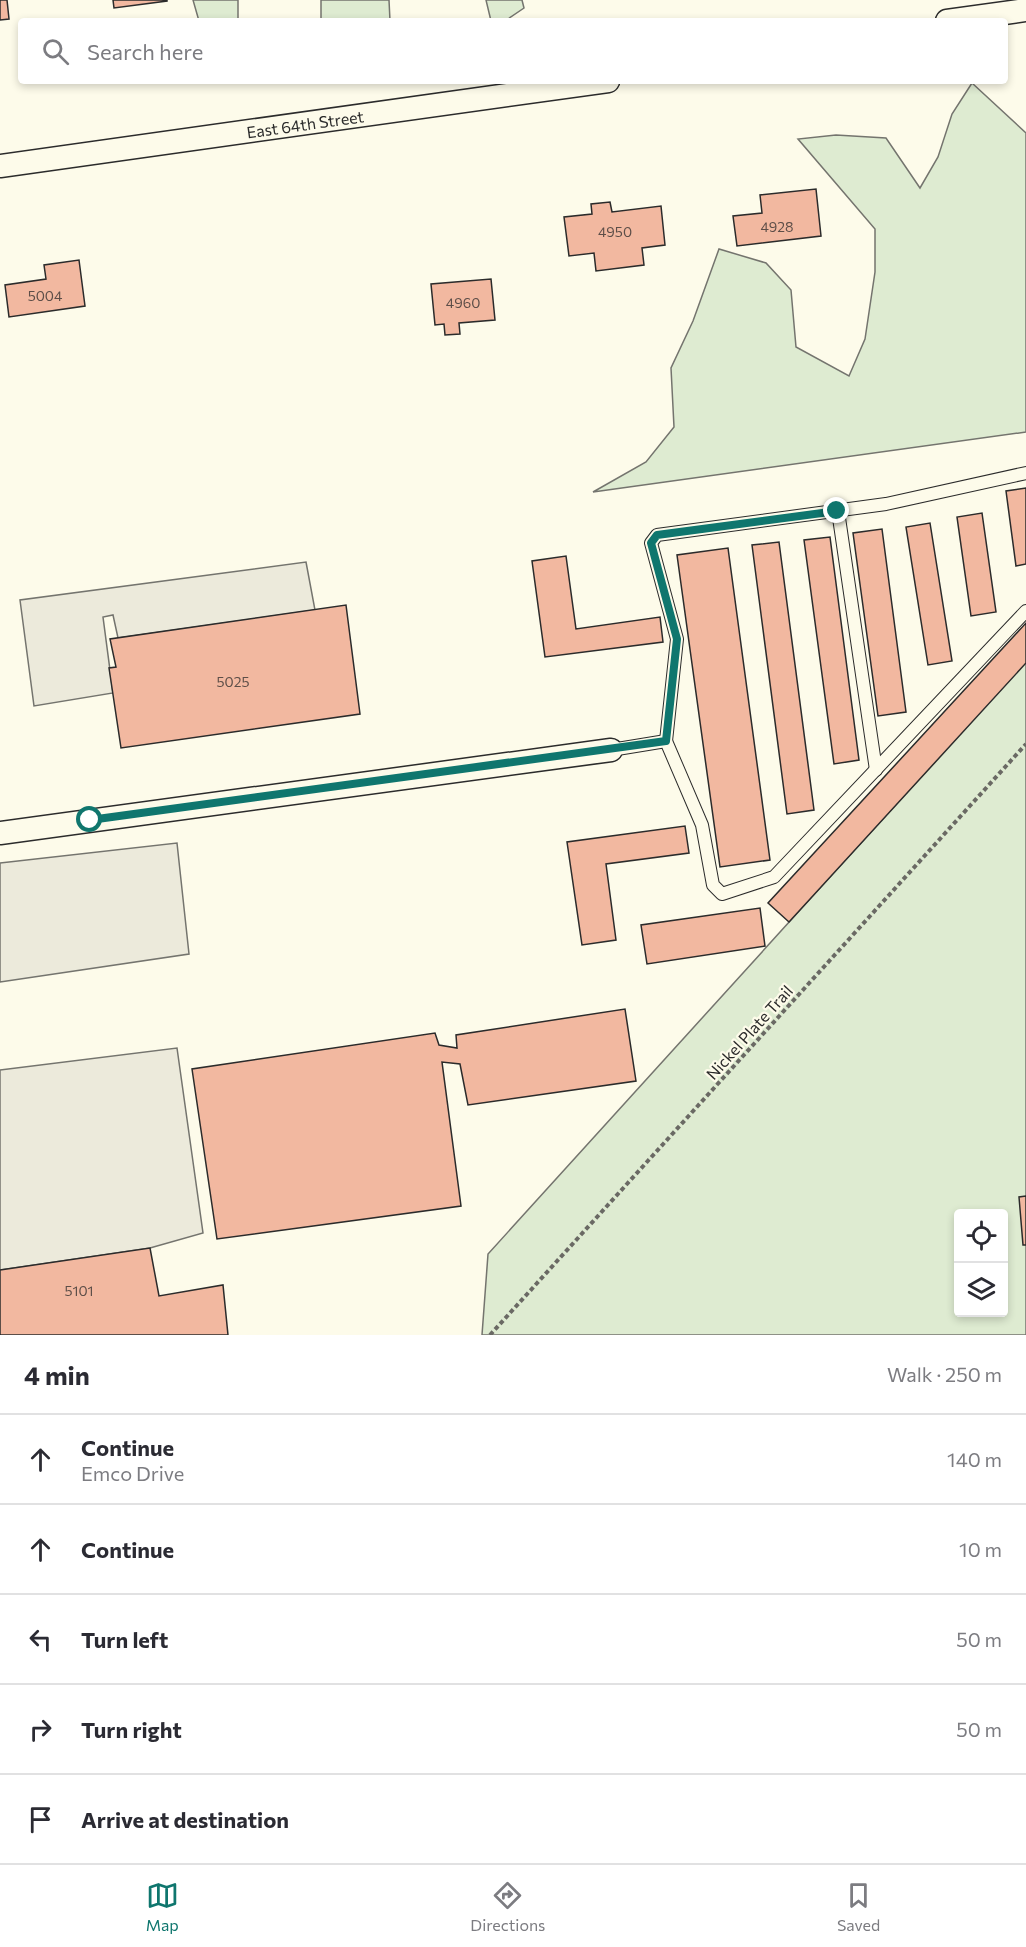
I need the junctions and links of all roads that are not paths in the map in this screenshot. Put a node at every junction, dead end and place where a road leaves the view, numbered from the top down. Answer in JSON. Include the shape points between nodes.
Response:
{"nodes":[{"id":1,"x":1026,"y":10,"type":"edge"},
{"id":2,"x":969,"y":18,"type":"edge"},
{"id":3,"x":587,"y":84,"type":"edge"},
{"id":4,"x":0,"y":166,"type":"edge"},
{"id":5,"x":1026,"y":473,"type":"edge"},
{"id":6,"x":837,"y":511,"type":"junction"},
{"id":7,"x":1026,"y":611,"type":"edge"},
{"id":8,"x":666,"y":741,"type":"junction"},
{"id":9,"x":611,"y":750,"type":"joint"},
{"id":10,"x":876,"y":770,"type":"junction"},
{"id":11,"x":0,"y":833,"type":"edge"}],
"edges":[{"from":1,"to":2,"type":"street"},
{"from":3,"to":4,"type":"street","name":"East 64th Street"},
{"from":5,"to":6,"type":"lane"},
{"from":6,"to":8,"type":"lane","via":[[657,535],[651,543],[677,639]]},
{"from":6,"to":10,"type":"lane"},
{"from":7,"to":10,"type":"lane"},
{"from":8,"to":9,"type":"lane"},
{"from":8,"to":10,"type":"lane","via":[[702,825],[713,885],[722,894],[774,877]]},
{"from":9,"to":11,"type":"street"}]}
